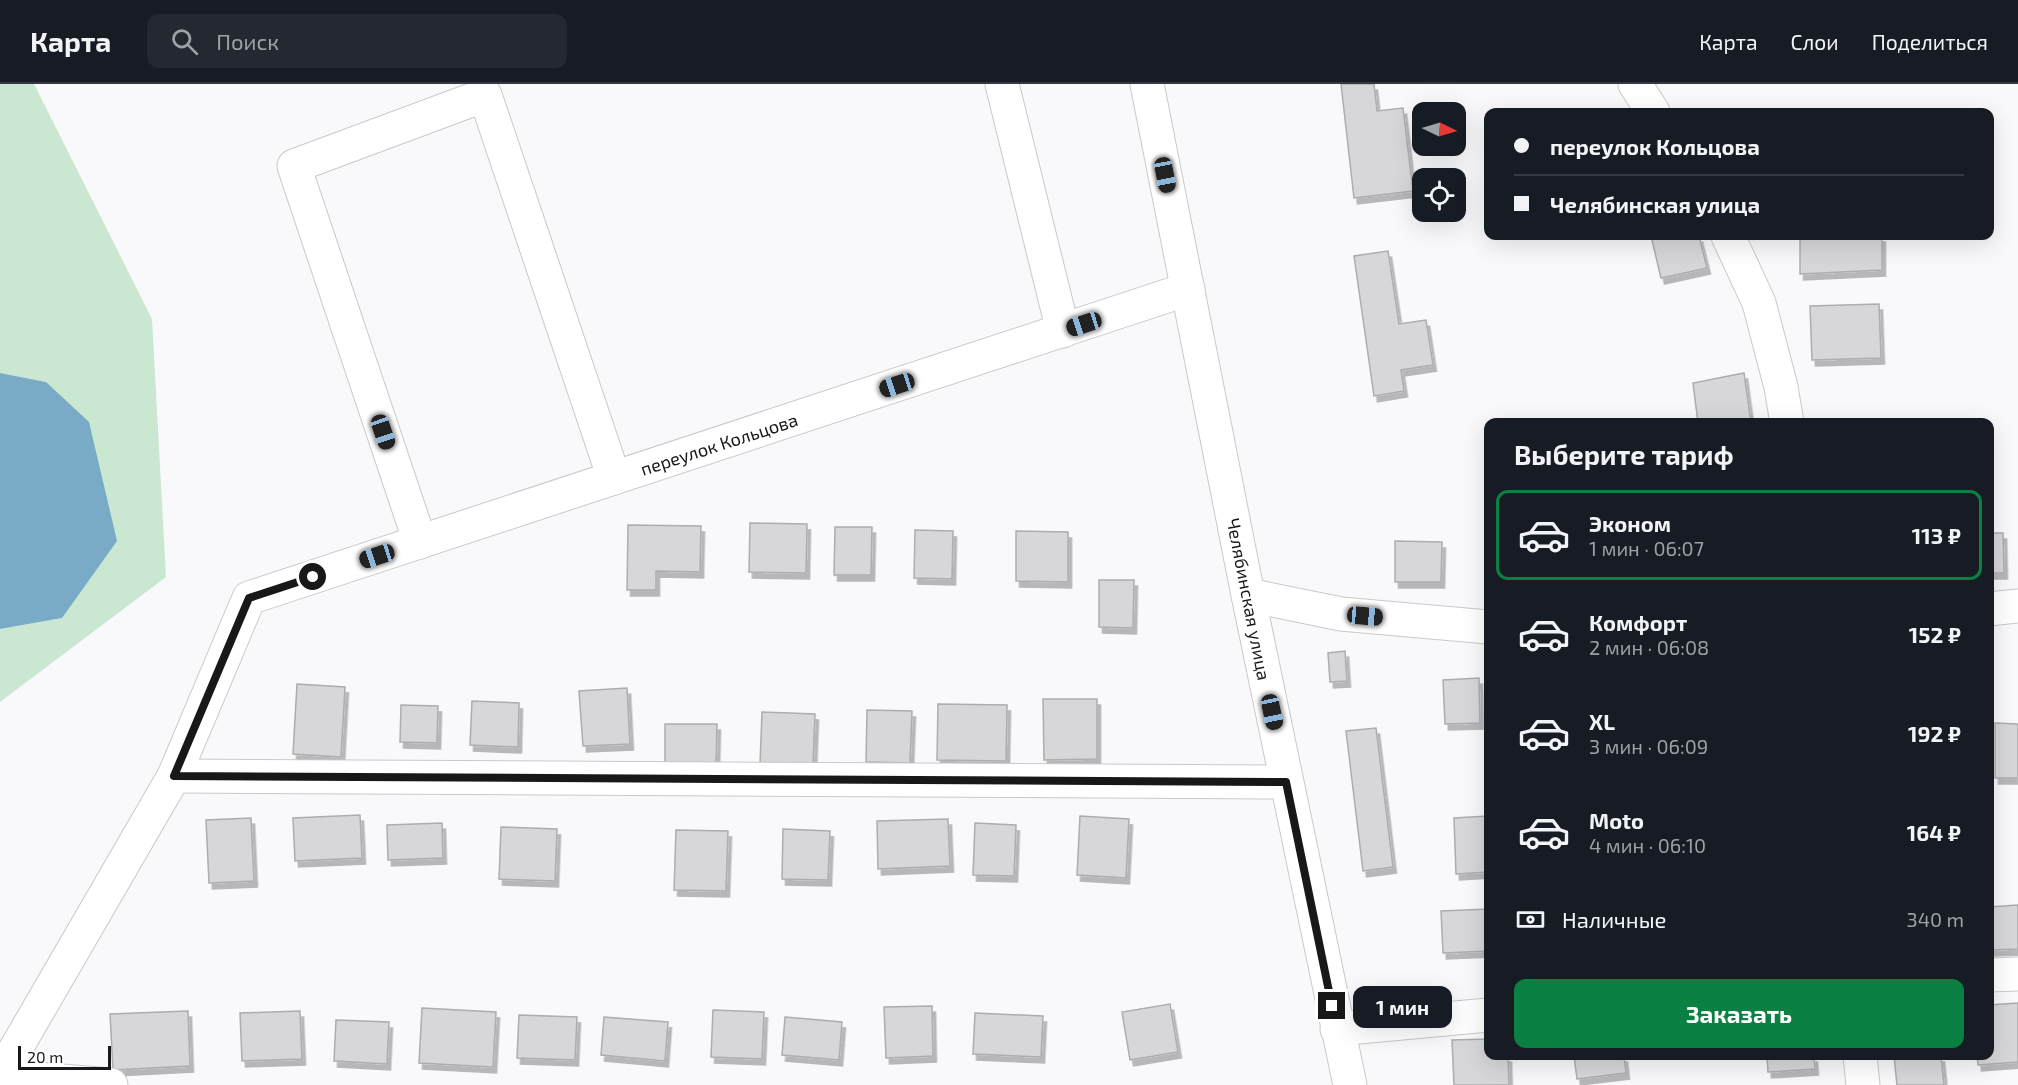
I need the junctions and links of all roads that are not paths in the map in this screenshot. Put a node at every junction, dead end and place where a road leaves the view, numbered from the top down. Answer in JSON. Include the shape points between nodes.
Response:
{"nodes":[{"id":1,"x":1002,"y":84,"type":"edge"},
{"id":2,"x":1147,"y":84,"type":"edge"},
{"id":3,"x":1635,"y":84,"type":"edge"},
{"id":4,"x":1650,"y":108,"type":"edge"},
{"id":5,"x":1730,"y":240,"type":"edge"},
{"id":6,"x":1188,"y":289,"type":"junction"},
{"id":7,"x":1063,"y":331,"type":"junction"},
{"id":8,"x":1786,"y":418,"type":"edge"},
{"id":9,"x":614,"y":478,"type":"junction"},
{"id":10,"x":420,"y":542,"type":"junction"},
{"id":11,"x":1248,"y":595,"type":"junction"},
{"id":12,"x":2018,"y":606,"type":"edge"},
{"id":13,"x":1994,"y":608,"type":"edge"},
{"id":14,"x":1484,"y":627,"type":"edge"},
{"id":15,"x":174,"y":776,"type":"junction"},
{"id":16,"x":1286,"y":782,"type":"junction"},
{"id":17,"x":2018,"y":974,"type":"edge"},
{"id":18,"x":1994,"y":975,"type":"edge"},
{"id":19,"x":1484,"y":1015,"type":"edge"},
{"id":20,"x":1337,"y":1029,"type":"junction"},
{"id":21,"x":1860,"y":1060,"type":"edge"},
{"id":22,"x":0,"y":1076,"type":"edge"},
{"id":23,"x":111,"y":1085,"type":"edge"},
{"id":24,"x":1350,"y":1085,"type":"edge"},
{"id":25,"x":1863,"y":1085,"type":"edge"}],
"edges":[{"from":1,"to":7,"type":"street"},
{"from":2,"to":6,"type":"street","name":"Челябинская улица"},
{"from":3,"to":4,"type":"street"},
{"from":5,"to":8,"type":"street","via":[[1759,303]]},
{"from":6,"to":7,"type":"street","name":"переулок Кольцова"},
{"from":6,"to":11,"type":"street","name":"Челябинская улица"},
{"from":7,"to":9,"type":"street","name":"переулок Кольцова"},
{"from":9,"to":10,"type":"street","name":"переулок Кольцова"},
{"from":9,"to":10,"type":"street","via":[[486,94],[294,166]]},
{"from":10,"to":15,"type":"street","name":"переулок Кольцова","via":[[249,598]]},
{"from":11,"to":14,"type":"street","via":[[1341,614]]},
{"from":11,"to":16,"type":"street","name":"Челябинская улица"},
{"from":12,"to":13,"type":"street"},
{"from":15,"to":16,"type":"street"},
{"from":15,"to":22,"type":"street"},
{"from":16,"to":20,"type":"street","name":"Челябинская улица"},
{"from":17,"to":18,"type":"street"},
{"from":19,"to":20,"type":"street"},
{"from":20,"to":24,"type":"street","name":"Челябинская улица"},
{"from":21,"to":25,"type":"street"},
{"from":22,"to":23,"type":"street"}]}
